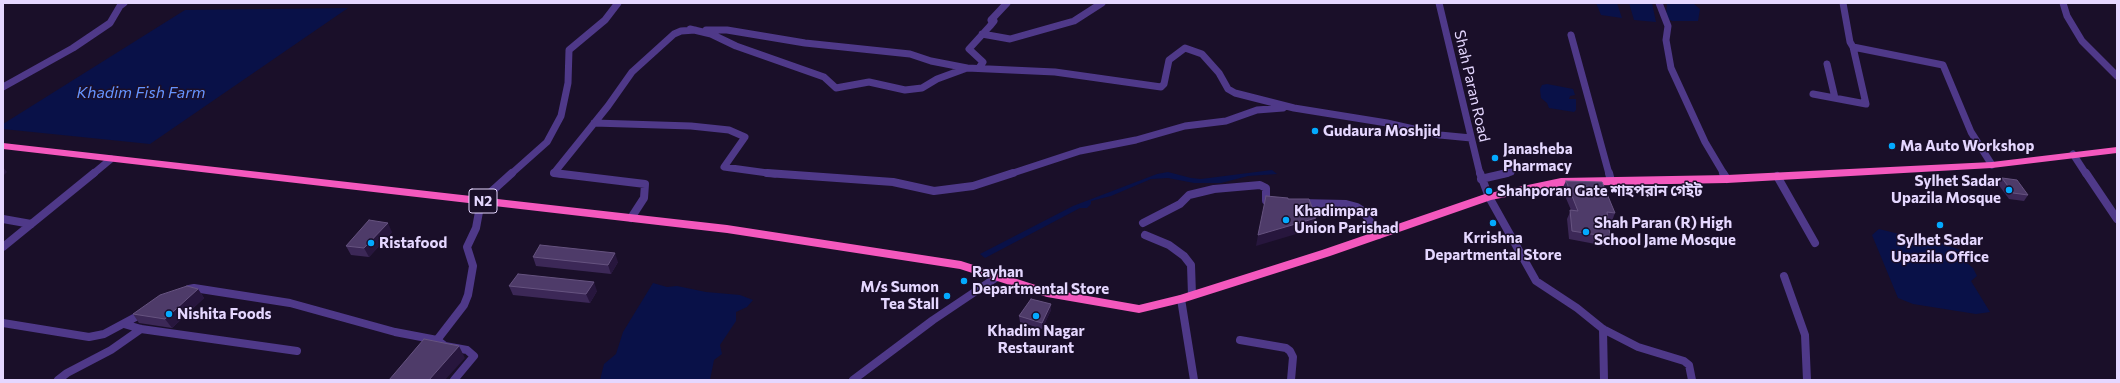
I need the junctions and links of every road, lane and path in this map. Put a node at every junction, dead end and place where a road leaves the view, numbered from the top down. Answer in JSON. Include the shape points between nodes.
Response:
{"nodes":[{"id":1,"x":124,"y":3,"type":"edge"},
{"id":2,"x":618,"y":3,"type":"edge"},
{"id":3,"x":1006,"y":3,"type":"edge"},
{"id":4,"x":1092,"y":3,"type":"edge"},
{"id":5,"x":1439,"y":3,"type":"edge"},
{"id":6,"x":1659,"y":3,"type":"edge"},
{"id":7,"x":1843,"y":3,"type":"edge"},
{"id":8,"x":2063,"y":3,"type":"edge"},
{"id":9,"x":1101,"y":4,"type":"edge"},
{"id":10,"x":690,"y":29,"type":"junction"},
{"id":11,"x":982,"y":34,"type":"junction"},
{"id":12,"x":1570,"y":35,"type":"dead end"},
{"id":13,"x":1853,"y":47,"type":"junction"},
{"id":14,"x":1827,"y":64,"type":"dead end"},
{"id":15,"x":967,"y":68,"type":"junction"},
{"id":16,"x":980,"y":68,"type":"junction"},
{"id":17,"x":2117,"y":76,"type":"edge"},
{"id":18,"x":3,"y":87,"type":"edge"},
{"id":19,"x":1813,"y":94,"type":"dead end"},
{"id":20,"x":1835,"y":98,"type":"junction"},
{"id":21,"x":1294,"y":108,"type":"junction"},
{"id":22,"x":594,"y":123,"type":"junction"},
{"id":23,"x":1471,"y":138,"type":"junction"},
{"id":24,"x":3,"y":146,"type":"edge"},
{"id":25,"x":2117,"y":150,"type":"edge"},
{"id":26,"x":2073,"y":154,"type":"junction"},
{"id":27,"x":112,"y":159,"type":"junction"},
{"id":28,"x":1992,"y":165,"type":"junction"},
{"id":29,"x":1511,"y":172,"type":"dead end"},
{"id":30,"x":1777,"y":176,"type":"junction"},
{"id":31,"x":1481,"y":179,"type":"junction"},
{"id":32,"x":1727,"y":179,"type":"junction"},
{"id":33,"x":1611,"y":181,"type":"junction"},
{"id":34,"x":1489,"y":197,"type":"junction"},
{"id":35,"x":481,"y":201,"type":"junction"},
{"id":36,"x":1290,"y":202,"type":"edge"},
{"id":37,"x":1277,"y":203,"type":"edge"},
{"id":38,"x":631,"y":218,"type":"junction"},
{"id":39,"x":3,"y":219,"type":"edge"},
{"id":40,"x":2117,"y":219,"type":"edge"},
{"id":41,"x":1143,"y":223,"type":"dead end"},
{"id":42,"x":30,"y":224,"type":"junction"},
{"id":43,"x":1145,"y":235,"type":"dead end"},
{"id":44,"x":1379,"y":235,"type":"junction"},
{"id":45,"x":1815,"y":243,"type":"dead end"},
{"id":46,"x":3,"y":247,"type":"edge"},
{"id":47,"x":1784,"y":276,"type":"dead end"},
{"id":48,"x":997,"y":277,"type":"junction"},
{"id":49,"x":179,"y":293,"type":"edge"},
{"id":50,"x":1192,"y":295,"type":"junction"},
{"id":51,"x":1181,"y":299,"type":"junction"},
{"id":52,"x":151,"y":308,"type":"edge"},
{"id":53,"x":3,"y":322,"type":"edge"},
{"id":54,"x":124,"y":324,"type":"junction"},
{"id":55,"x":141,"y":329,"type":"junction"},
{"id":56,"x":1603,"y":329,"type":"junction"},
{"id":57,"x":425,"y":338,"type":"junction"},
{"id":58,"x":437,"y":340,"type":"junction"},
{"id":59,"x":1240,"y":340,"type":"dead end"},
{"id":60,"x":419,"y":349,"type":"edge"},
{"id":61,"x":297,"y":351,"type":"dead end"},
{"id":62,"x":58,"y":380,"type":"edge"},
{"id":63,"x":454,"y":380,"type":"edge"},
{"id":64,"x":854,"y":380,"type":"edge"},
{"id":65,"x":1194,"y":380,"type":"edge"},
{"id":66,"x":1291,"y":380,"type":"edge"},
{"id":67,"x":1604,"y":380,"type":"edge"},
{"id":68,"x":1692,"y":380,"type":"edge"},
{"id":69,"x":1807,"y":380,"type":"edge"}],
"edges":[{"from":1,"to":18,"type":"street","via":[[110,23],[73,48]]},
{"from":2,"to":35,"type":"street","via":[[605,20],[569,50],[568,83],[561,116],[547,142]]},
{"from":3,"to":11,"type":"street"},
{"from":4,"to":9,"type":"street"},
{"from":5,"to":23,"type":"street","name":"Shah Paran Road"},
{"from":6,"to":32,"type":"street","via":[[1668,26],[1666,40],[1672,68],[1705,142]]},
{"from":7,"to":13,"type":"street"},
{"from":8,"to":17,"type":"street","via":[[2067,16],[2080,38]]},
{"from":9,"to":11,"type":"street","via":[[1074,21],[1010,38]]},
{"from":10,"to":15,"type":"street","via":[[727,30],[910,54]]},
{"from":10,"to":15,"type":"street","via":[[712,34],[736,46],[824,77],[836,88],[869,82],[890,88],[922,88],[937,79]]},
{"from":10,"to":22,"type":"street","via":[[674,34],[632,72]]},
{"from":11,"to":16,"type":"street","via":[[969,49],[983,62]]},
{"from":12,"to":33,"type":"street"},
{"from":13,"to":20,"type":"street","via":[[1866,104]]},
{"from":13,"to":28,"type":"street","via":[[1943,65],[1971,132]]},
{"from":14,"to":20,"type":"street"},
{"from":15,"to":16,"type":"street"},
{"from":16,"to":21,"type":"street","via":[[1055,72],[1161,87],[1164,84],[1169,60],[1185,48],[1202,54],[1219,73],[1228,89],[1235,93]]},
{"from":19,"to":20,"type":"street"},
{"from":21,"to":22,"type":"street","via":[[1257,110],[1226,121],[1185,126],[1136,140],[1080,151],[973,186],[934,192],[893,182],[783,175],[724,167],[744,136],[729,130],[691,126]]},
{"from":21,"to":23,"type":"street","via":[[1387,123],[1440,135]]},
{"from":22,"to":38,"type":"street","via":[[554,173],[646,184],[644,198]]},
{"from":23,"to":31,"type":"street","name":"Shah Paran Road"},
{"from":24,"to":27,"type":"highway","number":"N2"},
{"from":25,"to":26,"type":"highway","number":"N2"},
{"from":26,"to":28,"type":"highway","number":"N2"},
{"from":26,"to":40,"type":"street"},
{"from":27,"to":35,"type":"highway","number":"N2"},
{"from":27,"to":42,"type":"street"},
{"from":28,"to":30,"type":"highway","number":"N2"},
{"from":29,"to":31,"type":"street"},
{"from":30,"to":32,"type":"highway","number":"N2"},
{"from":30,"to":45,"type":"street"},
{"from":31,"to":34,"type":"street","name":"Shah Paran Road"},
{"from":32,"to":33,"type":"highway","number":"N2"},
{"from":33,"to":34,"type":"highway","number":"N2","via":[[1561,182]]},
{"from":34,"to":44,"type":"highway","number":"N2"},
{"from":34,"to":56,"type":"street","name":"Shah Paran Road","via":[[1536,281]]},
{"from":35,"to":38,"type":"highway","number":"N2"},
{"from":35,"to":58,"type":"street","via":[[476,228],[467,247],[473,266],[468,295],[464,305]]},
{"from":36,"to":44,"type":"street","via":[[1346,204],[1357,207],[1363,211]]},
{"from":37,"to":41,"type":"street","via":[[1267,203],[1266,188],[1260,185],[1214,190],[1189,195],[1180,204]]},
{"from":38,"to":48,"type":"highway","number":"N2","via":[[727,229],[961,265]]},
{"from":39,"to":42,"type":"street"},
{"from":42,"to":46,"type":"street"},
{"from":43,"to":50,"type":"street","via":[[1170,245],[1184,256],[1191,265]]},
{"from":44,"to":50,"type":"highway","number":"N2"},
{"from":47,"to":69,"type":"street","via":[[1805,335]]},
{"from":48,"to":51,"type":"highway","number":"N2","via":[[1047,293],[1139,309]]},
{"from":48,"to":64,"type":"street","via":[[933,320]]},
{"from":49,"to":57,"type":"street","via":[[194,288],[290,303]]},
{"from":50,"to":51,"type":"highway","number":"N2"},
{"from":51,"to":65,"type":"street"},
{"from":52,"to":54,"type":"street"},
{"from":53,"to":54,"type":"street","via":[[89,337],[104,334]]},
{"from":54,"to":55,"type":"street"},
{"from":55,"to":61,"type":"street"},
{"from":55,"to":62,"type":"street","via":[[111,350]]},
{"from":56,"to":67,"type":"street"},
{"from":56,"to":68,"type":"street","name":"Shah Paran Road","via":[[1638,347],[1684,361],[1688,365]]},
{"from":57,"to":58,"type":"street"},
{"from":57,"to":60,"type":"street"},
{"from":58,"to":63,"type":"street","via":[[445,346],[467,350],[474,356]]},
{"from":59,"to":66,"type":"street","via":[[1286,348],[1290,351]]}]}
